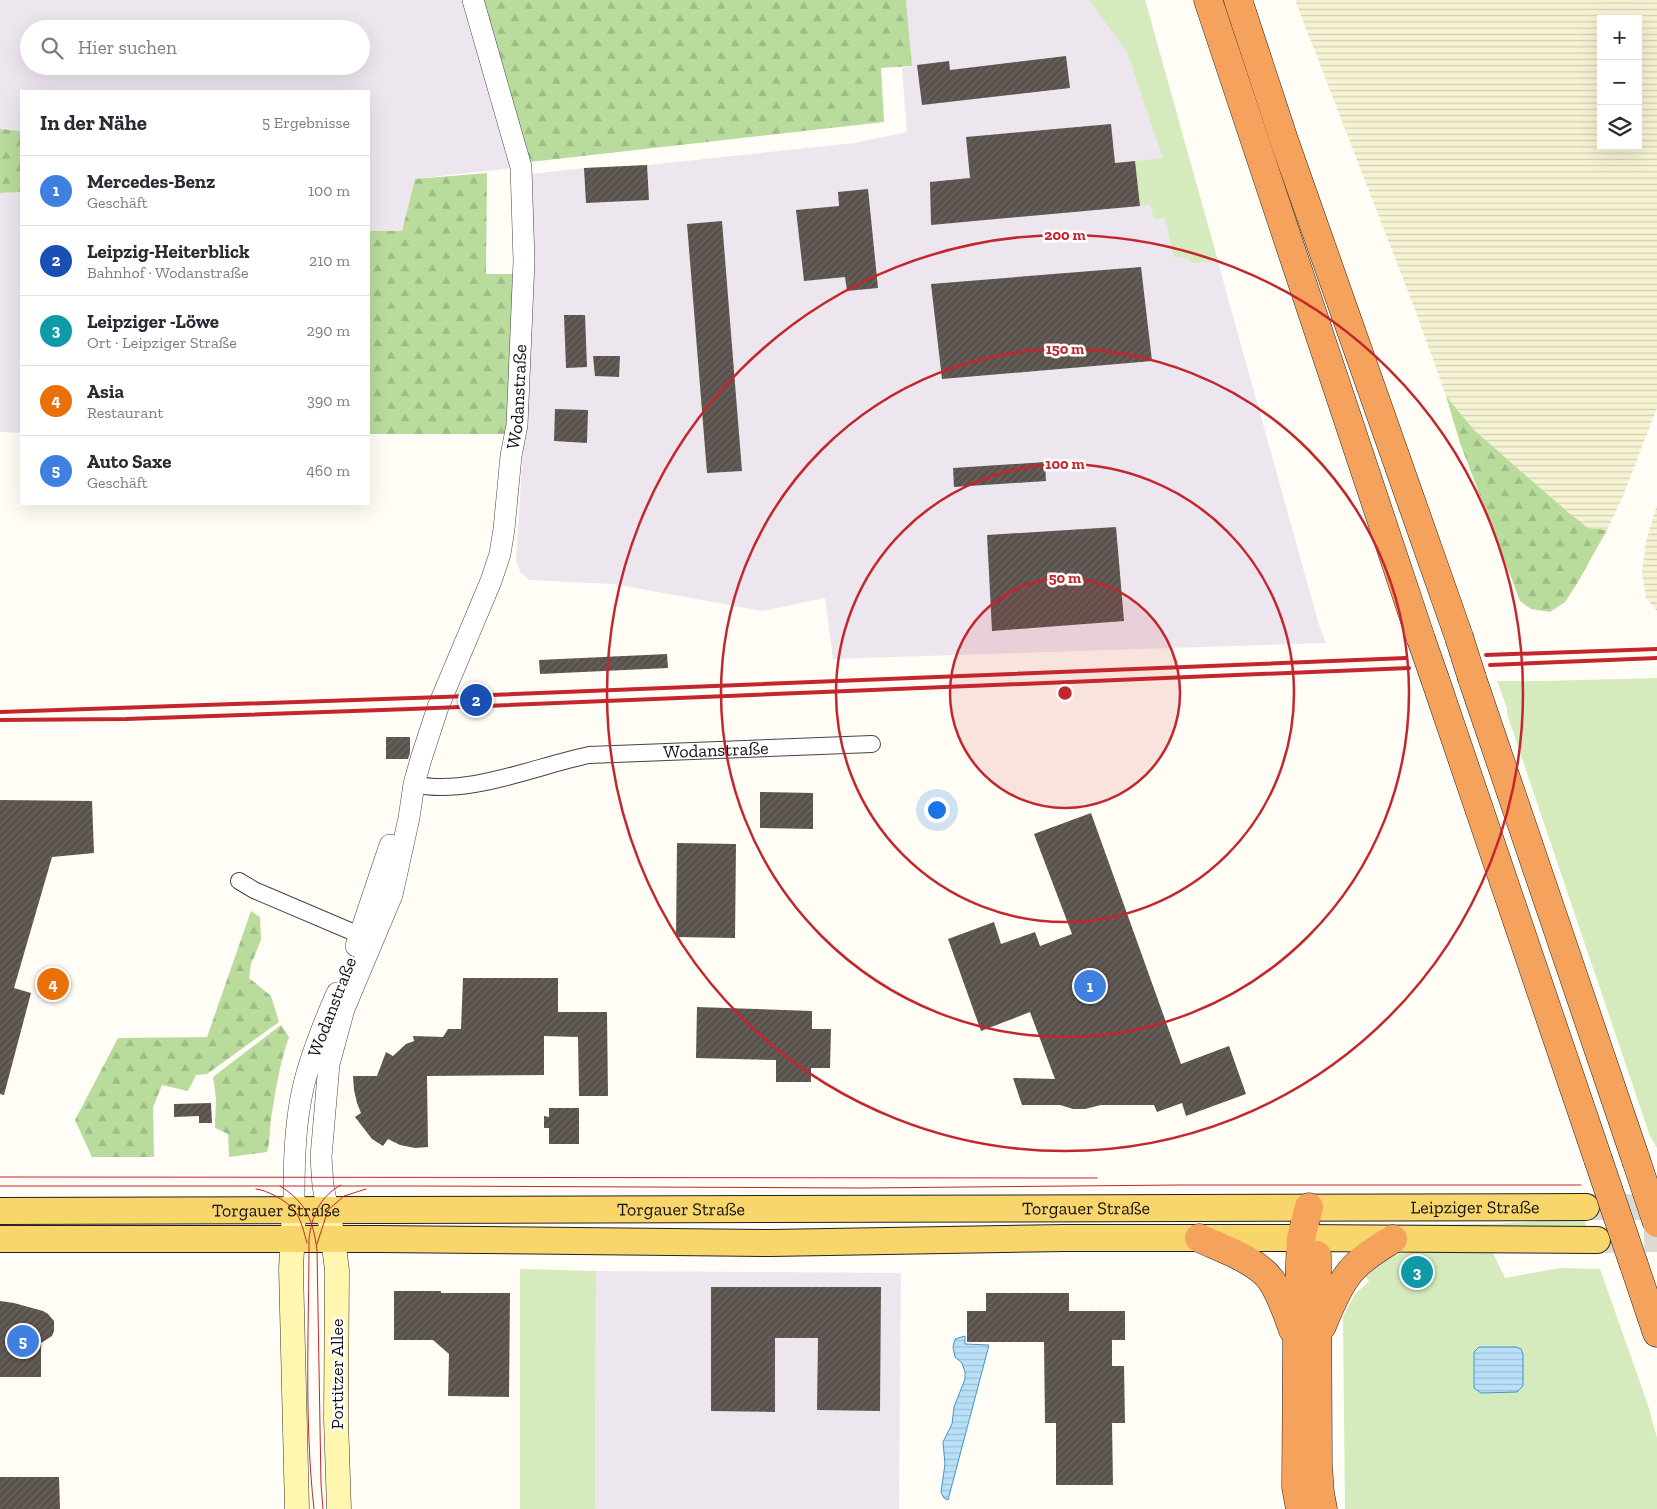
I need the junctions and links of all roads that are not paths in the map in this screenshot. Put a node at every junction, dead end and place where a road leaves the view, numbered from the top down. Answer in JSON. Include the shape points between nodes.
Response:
{"nodes":[{"id":1,"x":473,"y":0,"type":"edge"},
{"id":2,"x":1208,"y":0,"type":"edge"},
{"id":3,"x":1238,"y":0,"type":"edge"},
{"id":4,"x":872,"y":744,"type":"dead end"},
{"id":5,"x":414,"y":784,"type":"junction"},
{"id":6,"x":239,"y":881,"type":"dead end"},
{"id":7,"x":366,"y":938,"type":"junction"},
{"id":8,"x":1309,"y":1207,"type":"junction"},
{"id":9,"x":1586,"y":1207,"type":"tunnel mouth"},
{"id":10,"x":1364,"y":1208,"type":"joint"},
{"id":11,"x":294,"y":1210,"type":"junction"},
{"id":12,"x":328,"y":1210,"type":"junction"},
{"id":13,"x":0,"y":1211,"type":"edge"},
{"id":14,"x":1657,"y":1223,"type":"edge"},
{"id":15,"x":1199,"y":1238,"type":"junction"},
{"id":16,"x":1309,"y":1238,"type":"junction"},
{"id":17,"x":1393,"y":1238,"type":"junction"},
{"id":18,"x":0,"y":1239,"type":"edge"},
{"id":19,"x":293,"y":1239,"type":"junction"},
{"id":20,"x":333,"y":1239,"type":"junction"},
{"id":21,"x":1597,"y":1240,"type":"tunnel mouth"},
{"id":22,"x":1657,"y":1333,"type":"edge"},
{"id":23,"x":1307,"y":1336,"type":"junction"},
{"id":24,"x":297,"y":1509,"type":"edge"},
{"id":25,"x":339,"y":1509,"type":"edge"},
{"id":26,"x":1300,"y":1509,"type":"edge"},
{"id":27,"x":1323,"y":1509,"type":"edge"}],
"edges":[{"from":1,"to":5,"type":"street","name":"Wodanstraße","via":[[521,167],[524,261],[517,425],[500,554],[438,707]]},
{"from":2,"to":22,"type":"highway","bridge":true},
{"from":3,"to":14,"type":"highway","bridge":true,"via":[[1459,637]]},
{"from":4,"to":5,"type":"street","name":"Wodanstraße","via":[[589,755],[457,787],[428,788]]},
{"from":5,"to":7,"type":"street","name":"Wodanstraße","via":[[400,816]]},
{"from":6,"to":7,"type":"street"},
{"from":7,"to":11,"type":"street","name":"Wodanstraße","via":[[329,1010],[308,1069],[294,1156]]},
{"from":7,"to":12,"type":"street","name":"Wodanstraße","via":[[329,1064],[322,1157]]},
{"from":8,"to":10,"type":"main road","name":"Torgauer Straße"},
{"from":8,"to":12,"type":"main road","name":"Torgauer Straße"},
{"from":8,"to":16,"type":"highway"},
{"from":9,"to":10,"type":"main road","name":"Leipziger Straße"},
{"from":11,"to":12,"type":"main road","name":"Torgauer Straße"},
{"from":11,"to":13,"type":"main road","name":"Torgauer Straße"},
{"from":11,"to":19,"type":"main road","name":"Wodanstraße"},
{"from":12,"to":20,"type":"main road","name":"Wodanstraße"},
{"from":15,"to":16,"type":"main road","name":"Torgauer Straße"},
{"from":15,"to":20,"type":"main road","name":"Torgauer Straße","via":[[770,1243]]},
{"from":15,"to":23,"type":"highway","via":[[1250,1263],[1270,1279]]},
{"from":16,"to":17,"type":"main road","name":"Torgauer Straße"},
{"from":16,"to":23,"type":"highway"},
{"from":17,"to":21,"type":"main road","name":"Torgauer Straße"},
{"from":17,"to":23,"type":"highway","via":[[1350,1271]]},
{"from":18,"to":19,"type":"main road","name":"Torgauer Straße"},
{"from":19,"to":20,"type":"main road","name":"Torgauer Straße"},
{"from":19,"to":24,"type":"main road"},
{"from":20,"to":25,"type":"main road","name":"Portitzer Allee","via":[[337,1270]]},
{"from":23,"to":26,"type":"highway","via":[[1296,1487]]},
{"from":23,"to":27,"type":"highway"}]}
